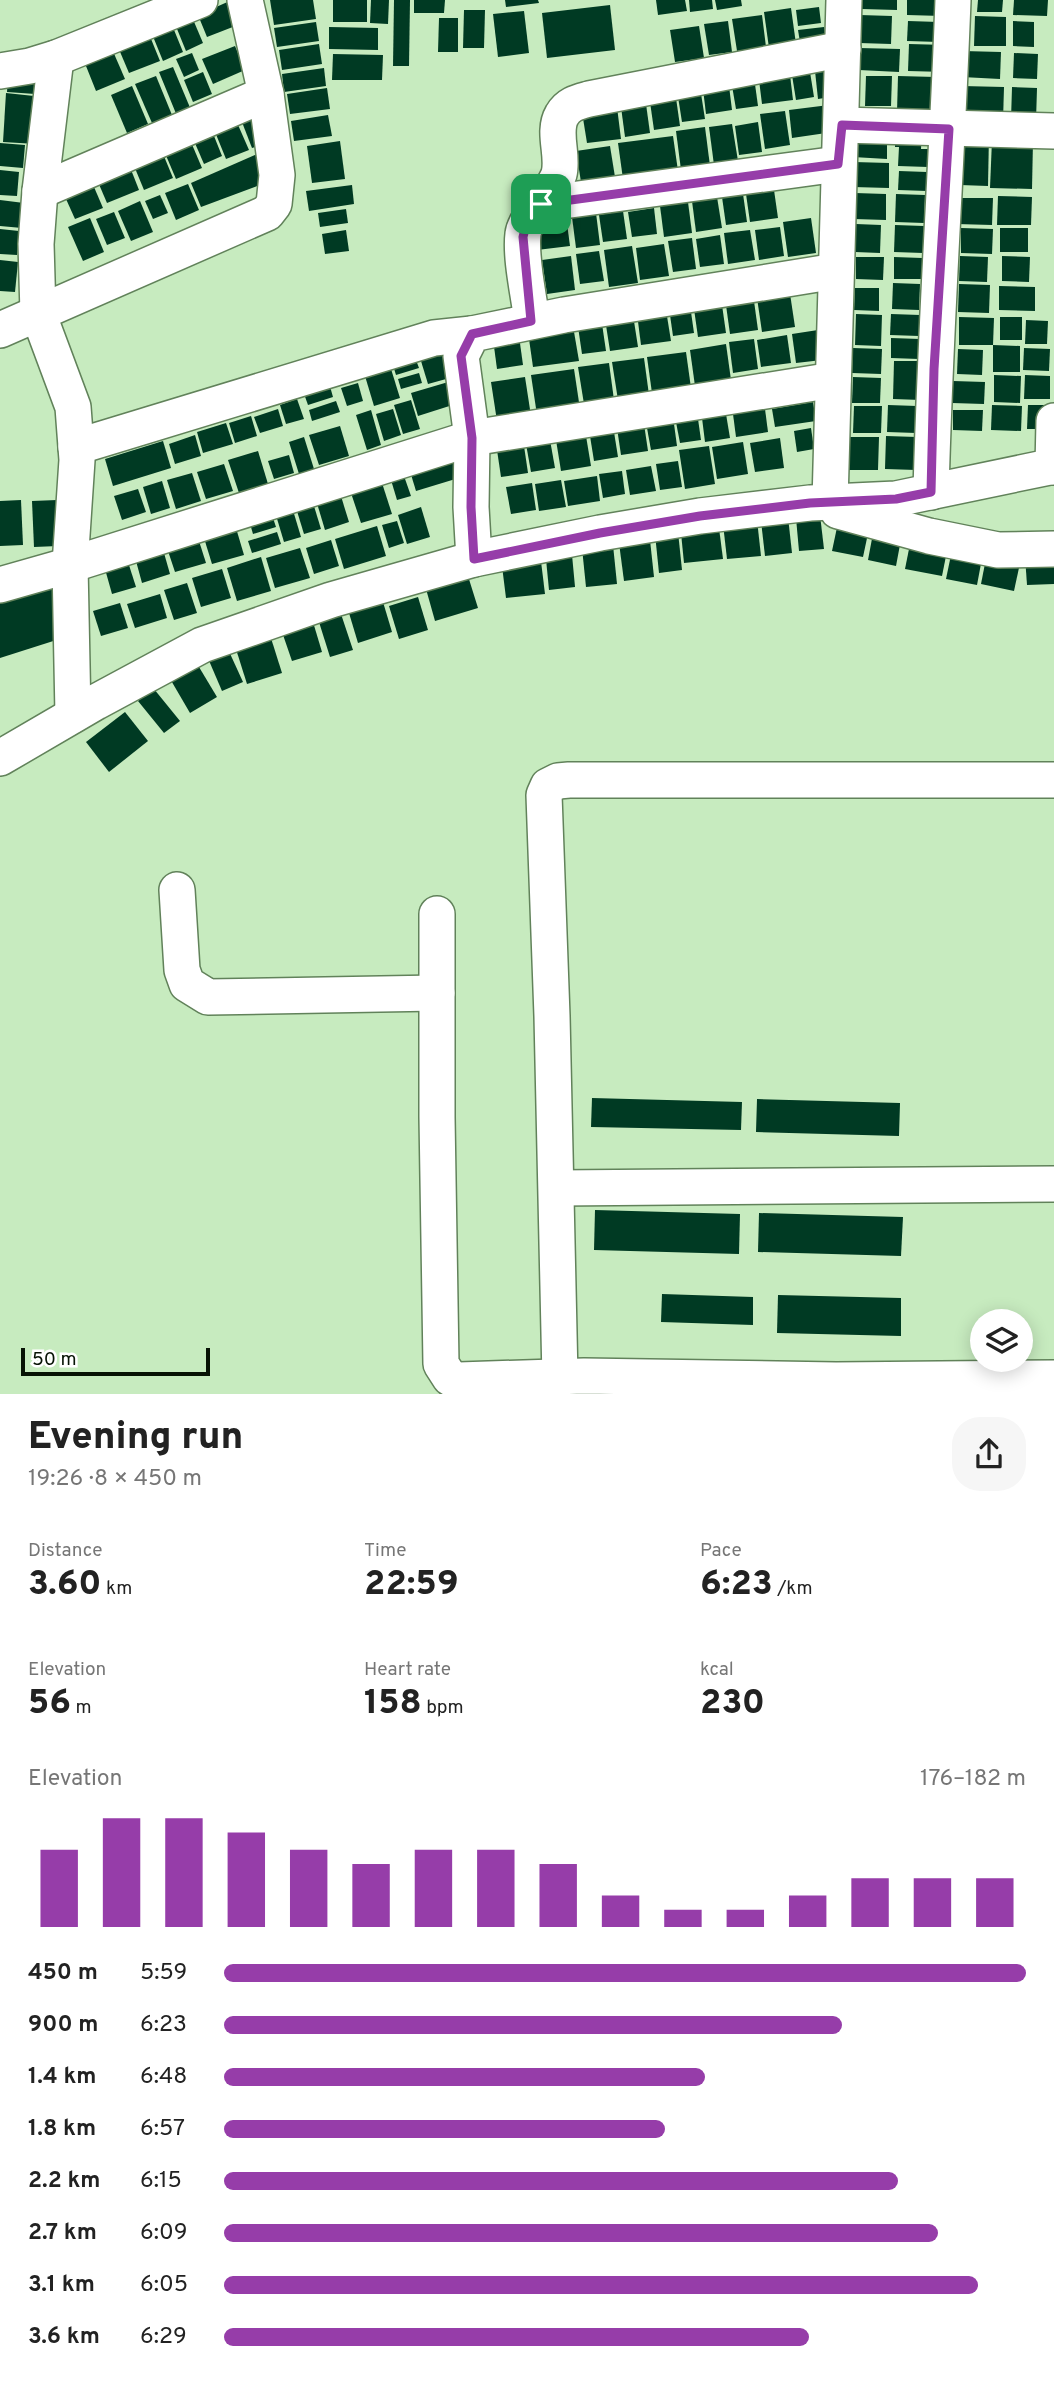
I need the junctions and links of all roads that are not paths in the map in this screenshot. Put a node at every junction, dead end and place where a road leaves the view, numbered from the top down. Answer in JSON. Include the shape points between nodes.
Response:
{"nodes":[{"id":1,"x":200,"y":0,"type":"edge"},
{"id":2,"x":245,"y":0,"type":"edge"},
{"id":3,"x":844,"y":0,"type":"edge"},
{"id":4,"x":953,"y":0,"type":"edge"},
{"id":5,"x":843,"y":49,"type":"junction"},
{"id":6,"x":56,"y":58,"type":"junction"},
{"id":7,"x":0,"y":71,"type":"edge"},
{"id":8,"x":266,"y":94,"type":"junction"},
{"id":9,"x":842,"y":125,"type":"junction"},
{"id":10,"x":949,"y":129,"type":"junction"},
{"id":11,"x":1054,"y":131,"type":"edge"},
{"id":12,"x":838,"y":164,"type":"junction"},
{"id":13,"x":40,"y":191,"type":"junction"},
{"id":14,"x":541,"y":204,"type":"junction"},
{"id":15,"x":836,"y":271,"type":"junction"},
{"id":16,"x":38,"y":313,"type":"junction"},
{"id":17,"x":531,"y":321,"type":"junction"},
{"id":18,"x":0,"y":330,"type":"edge"},
{"id":19,"x":472,"y":334,"type":"junction"},
{"id":20,"x":833,"y":380,"type":"junction"},
{"id":21,"x":1054,"y":421,"type":"edge"},
{"id":22,"x":472,"y":438,"type":"junction"},
{"id":23,"x":76,"y":447,"type":"junction"},
{"id":24,"x":1054,"y":467,"type":"edge"},
{"id":25,"x":931,"y":492,"type":"junction"},
{"id":26,"x":820,"y":503,"type":"junction"},
{"id":27,"x":1054,"y":549,"type":"edge"},
{"id":28,"x":474,"y":559,"type":"junction"},
{"id":29,"x":70,"y":565,"type":"junction"},
{"id":30,"x":0,"y":585,"type":"edge"},
{"id":31,"x":73,"y":715,"type":"junction"},
{"id":32,"x":0,"y":758,"type":"edge"},
{"id":33,"x":1054,"y":780,"type":"edge"},
{"id":34,"x":177,"y":890,"type":"dead end"},
{"id":35,"x":437,"y":914,"type":"dead end"},
{"id":36,"x":437,"y":993,"type":"junction"},
{"id":37,"x":1054,"y":1184,"type":"edge"},
{"id":38,"x":557,"y":1188,"type":"junction"},
{"id":39,"x":560,"y":1378,"type":"junction"},
{"id":40,"x":1054,"y":1378,"type":"edge"}],
"edges":[{"from":1,"to":6,"type":"street"},
{"from":2,"to":8,"type":"street"},
{"from":3,"to":5,"type":"street"},
{"from":4,"to":10,"type":"street"},
{"from":5,"to":9,"type":"street"},
{"from":5,"to":14,"type":"street","via":[[574,103],[558,125],[561,162]]},
{"from":6,"to":7,"type":"street"},
{"from":6,"to":13,"type":"street"},
{"from":8,"to":13,"type":"street"},
{"from":8,"to":16,"type":"street","via":[[278,175],[270,211]]},
{"from":9,"to":10,"type":"street"},
{"from":9,"to":12,"type":"street"},
{"from":10,"to":11,"type":"street"},
{"from":10,"to":25,"type":"street"},
{"from":12,"to":14,"type":"street"},
{"from":12,"to":15,"type":"street"},
{"from":13,"to":16,"type":"street"},
{"from":14,"to":17,"type":"street","via":[[523,237]]},
{"from":15,"to":17,"type":"street"},
{"from":15,"to":20,"type":"street"},
{"from":16,"to":18,"type":"street"},
{"from":16,"to":23,"type":"street","via":[[73,407]]},
{"from":17,"to":19,"type":"street"},
{"from":19,"to":22,"type":"street","via":[[461,356]]},
{"from":19,"to":23,"type":"street","via":[[434,338]]},
{"from":20,"to":22,"type":"street"},
{"from":20,"to":26,"type":"street"},
{"from":21,"to":24,"type":"street"},
{"from":22,"to":28,"type":"street"},
{"from":22,"to":29,"type":"street"},
{"from":23,"to":29,"type":"street"},
{"from":24,"to":25,"type":"street"},
{"from":25,"to":26,"type":"street","via":[[896,499]]},
{"from":26,"to":27,"type":"street","via":[[929,536],[998,550]]},
{"from":26,"to":28,"type":"street","via":[[650,525]]},
{"from":28,"to":31,"type":"street","via":[[331,600],[202,645]]},
{"from":29,"to":30,"type":"street"},
{"from":29,"to":31,"type":"street"},
{"from":31,"to":32,"type":"street"},
{"from":33,"to":38,"type":"street","via":[[569,780],[548,786],[544,795]]},
{"from":34,"to":36,"type":"street","via":[[182,970],[187,984],[208,997]]},
{"from":35,"to":36,"type":"street"},
{"from":36,"to":39,"type":"street","via":[[441,1364],[450,1378],[459,1380]]},
{"from":37,"to":38,"type":"street"},
{"from":38,"to":39,"type":"street"},
{"from":39,"to":40,"type":"street"}]}
